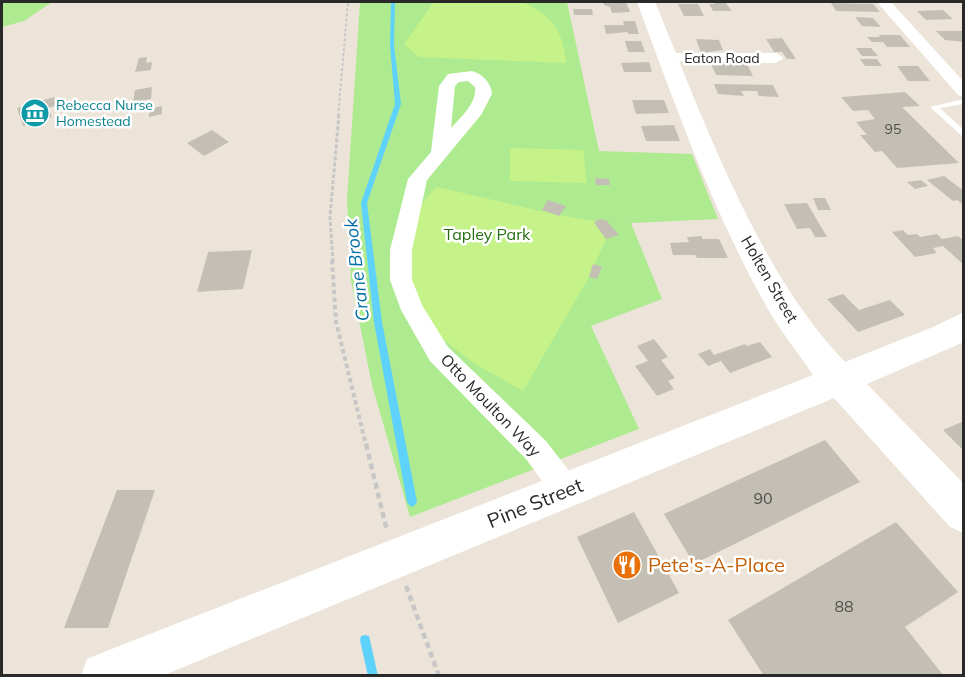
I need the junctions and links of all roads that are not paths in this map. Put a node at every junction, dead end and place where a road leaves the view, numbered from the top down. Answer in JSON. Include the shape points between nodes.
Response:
{"nodes":[{"id":1,"x":646,"y":2,"type":"edge"},
{"id":2,"x":884,"y":2,"type":"edge"},
{"id":3,"x":667,"y":58,"type":"junction"},
{"id":4,"x":776,"y":58,"type":"dead end"},
{"id":5,"x":963,"y":92,"type":"edge"},
{"id":6,"x":963,"y":101,"type":"edge"},
{"id":7,"x":963,"y":135,"type":"edge"},
{"id":8,"x":440,"y":152,"type":"dead end"},
{"id":9,"x":963,"y":325,"type":"edge"},
{"id":10,"x":839,"y":380,"type":"junction"},
{"id":11,"x":566,"y":490,"type":"junction"},
{"id":12,"x":963,"y":513,"type":"edge"},
{"id":13,"x":104,"y":675,"type":"edge"}],
"edges":[{"from":1,"to":3,"type":"main road","name":"Holten Street"},
{"from":2,"to":5,"type":"street"},
{"from":3,"to":4,"type":"street","name":"Eaton Road"},
{"from":3,"to":10,"type":"main road","name":"Holten Street","via":[[744,235],[781,304]]},
{"from":6,"to":7,"type":"lane","via":[[934,107]]},
{"from":8,"to":11,"type":"street","name":"Otto Moulton Way","via":[[418,179],[400,250],[401,279],[413,310],[439,354],[536,450]]},
{"from":9,"to":10,"type":"main road","name":"Pine Street"},
{"from":10,"to":11,"type":"main road","name":"Pine Street"},
{"from":10,"to":12,"type":"main road","name":"Holten Street"},
{"from":11,"to":13,"type":"main road","name":"Pine Street"}]}
